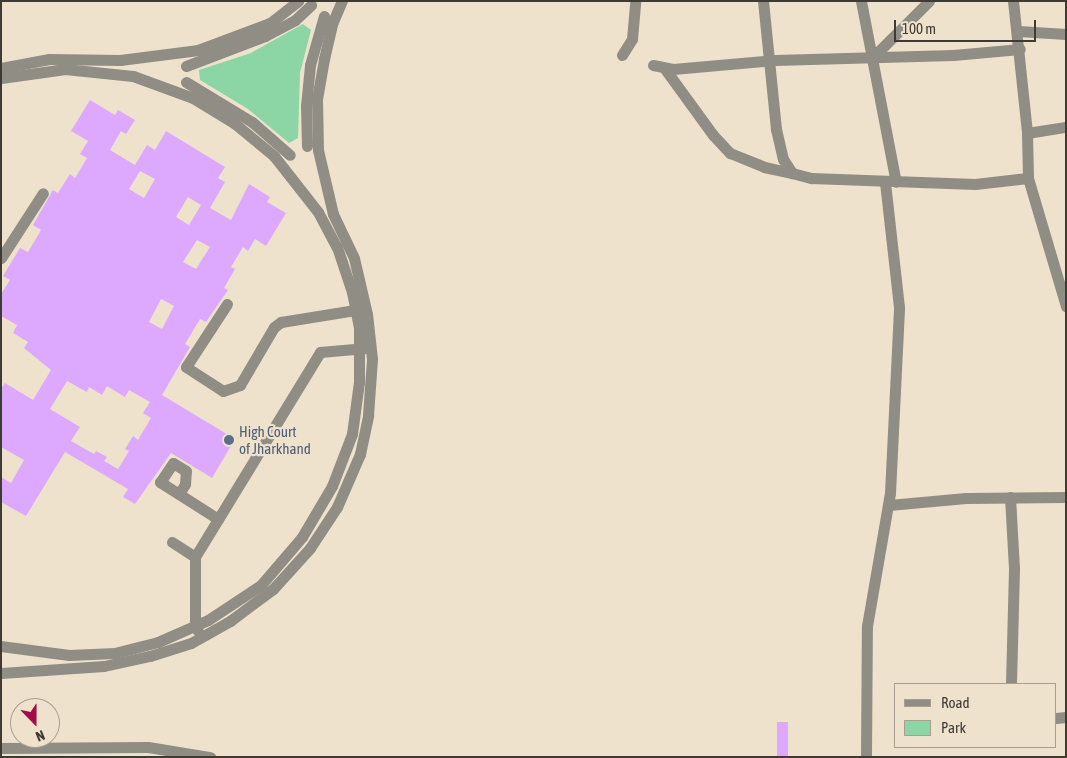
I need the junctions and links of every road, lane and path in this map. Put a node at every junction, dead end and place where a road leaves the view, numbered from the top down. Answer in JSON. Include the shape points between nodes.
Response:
{"nodes":[{"id":1,"x":298,"y":1,"type":"edge"},
{"id":2,"x":342,"y":1,"type":"edge"},
{"id":3,"x":635,"y":1,"type":"edge"},
{"id":4,"x":763,"y":1,"type":"edge"},
{"id":5,"x":861,"y":1,"type":"edge"},
{"id":6,"x":929,"y":1,"type":"edge"},
{"id":7,"x":1014,"y":1,"type":"edge"},
{"id":8,"x":309,"y":3,"type":"edge"},
{"id":9,"x":329,"y":18,"type":"junction"},
{"id":10,"x":1018,"y":30,"type":"junction"},
{"id":11,"x":1066,"y":34,"type":"edge"},
{"id":12,"x":1020,"y":49,"type":"junction"},
{"id":13,"x":183,"y":53,"type":"junction"},
{"id":14,"x":622,"y":55,"type":"dead end"},
{"id":15,"x":872,"y":56,"type":"junction"},
{"id":16,"x":768,"y":60,"type":"junction"},
{"id":17,"x":653,"y":65,"type":"dead end"},
{"id":18,"x":186,"y":66,"type":"junction"},
{"id":19,"x":1,"y":68,"type":"edge"},
{"id":20,"x":665,"y":69,"type":"junction"},
{"id":21,"x":1,"y":78,"type":"edge"},
{"id":22,"x":186,"y":82,"type":"junction"},
{"id":23,"x":177,"y":92,"type":"junction"},
{"id":24,"x":1066,"y":126,"type":"edge"},
{"id":25,"x":1027,"y":132,"type":"junction"},
{"id":26,"x":313,"y":146,"type":"junction"},
{"id":27,"x":290,"y":155,"type":"junction"},
{"id":28,"x":284,"y":168,"type":"junction"},
{"id":29,"x":792,"y":174,"type":"junction"},
{"id":30,"x":1028,"y":178,"type":"junction"},
{"id":31,"x":890,"y":182,"type":"junction"},
{"id":32,"x":44,"y":193,"type":"dead end"},
{"id":33,"x":1,"y":258,"type":"edge"},
{"id":34,"x":227,"y":304,"type":"dead end"},
{"id":35,"x":1066,"y":306,"type":"edge"},
{"id":36,"x":356,"y":310,"type":"junction"},
{"id":37,"x":365,"y":348,"type":"junction"},
{"id":38,"x":179,"y":494,"type":"dead end"},
{"id":39,"x":1010,"y":497,"type":"junction"},
{"id":40,"x":1066,"y":497,"type":"edge"},
{"id":41,"x":888,"y":505,"type":"junction"},
{"id":42,"x":218,"y":519,"type":"junction"},
{"id":43,"x":172,"y":542,"type":"dead end"},
{"id":44,"x":195,"y":557,"type":"junction"},
{"id":45,"x":195,"y":626,"type":"junction"},
{"id":46,"x":201,"y":637,"type":"junction"},
{"id":47,"x":1,"y":646,"type":"edge"},
{"id":48,"x":1,"y":672,"type":"edge"},
{"id":49,"x":1011,"y":683,"type":"edge"},
{"id":50,"x":1,"y":748,"type":"edge"},
{"id":51,"x":210,"y":757,"type":"edge"},
{"id":52,"x":866,"y":757,"type":"edge"}],
"edges":[{"from":1,"to":13,"type":"street","via":[[270,23]]},
{"from":2,"to":9,"type":"street"},
{"from":3,"to":14,"type":"street","via":[[632,39]]},
{"from":4,"to":16,"type":"street"},
{"from":5,"to":15,"type":"street"},
{"from":6,"to":15,"type":"street"},
{"from":7,"to":10,"type":"street"},
{"from":8,"to":9,"type":"street"},
{"from":8,"to":18,"type":"street","via":[[295,20],[265,36]]},
{"from":9,"to":26,"type":"street"},
{"from":10,"to":11,"type":"street"},
{"from":10,"to":12,"type":"street"},
{"from":12,"to":15,"type":"street","via":[[953,55]]},
{"from":12,"to":25,"type":"street"},
{"from":13,"to":18,"type":"street"},
{"from":13,"to":19,"type":"street","via":[[120,60],[48,59]]},
{"from":15,"to":16,"type":"street"},
{"from":15,"to":31,"type":"street"},
{"from":16,"to":20,"type":"street"},
{"from":16,"to":29,"type":"street","via":[[780,150]]},
{"from":17,"to":20,"type":"street"},
{"from":18,"to":22,"type":"street"},
{"from":20,"to":29,"type":"street","via":[[730,153]]},
{"from":21,"to":23,"type":"street","via":[[66,69],[133,76]]},
{"from":22,"to":23,"type":"street"},
{"from":22,"to":27,"type":"street","via":[[252,122]]},
{"from":23,"to":28,"type":"street","via":[[234,123]]},
{"from":24,"to":25,"type":"street"},
{"from":25,"to":30,"type":"street"},
{"from":26,"to":27,"type":"street"},
{"from":26,"to":37,"type":"street","via":[[333,214],[354,258],[367,314]]},
{"from":27,"to":28,"type":"street"},
{"from":28,"to":36,"type":"street","via":[[318,212],[337,247]]},
{"from":29,"to":31,"type":"street"},
{"from":30,"to":31,"type":"street","via":[[975,184]]},
{"from":30,"to":35,"type":"street"},
{"from":31,"to":41,"type":"street","via":[[898,307]]},
{"from":32,"to":33,"type":"street"},
{"from":34,"to":36,"type":"street","via":[[186,367],[223,391],[240,385],[274,327],[281,322]]},
{"from":36,"to":37,"type":"street"},
{"from":37,"to":42,"type":"street","via":[[320,352]]},
{"from":37,"to":45,"type":"street","via":[[352,434],[322,503],[302,536],[261,585]]},
{"from":37,"to":46,"type":"street","via":[[368,415],[360,454],[337,507],[310,548],[274,589]]},
{"from":38,"to":42,"type":"street"},
{"from":39,"to":40,"type":"street"},
{"from":39,"to":41,"type":"street"},
{"from":39,"to":49,"type":"street","via":[[1014,569]]},
{"from":41,"to":52,"type":"street","via":[[868,626]]},
{"from":42,"to":44,"type":"street"},
{"from":43,"to":44,"type":"street"},
{"from":44,"to":45,"type":"street"},
{"from":45,"to":46,"type":"street"},
{"from":45,"to":47,"type":"street","via":[[158,642],[115,653],[69,655]]},
{"from":46,"to":48,"type":"street","via":[[150,656],[104,666]]},
{"from":50,"to":51,"type":"street","via":[[148,747]]}]}
